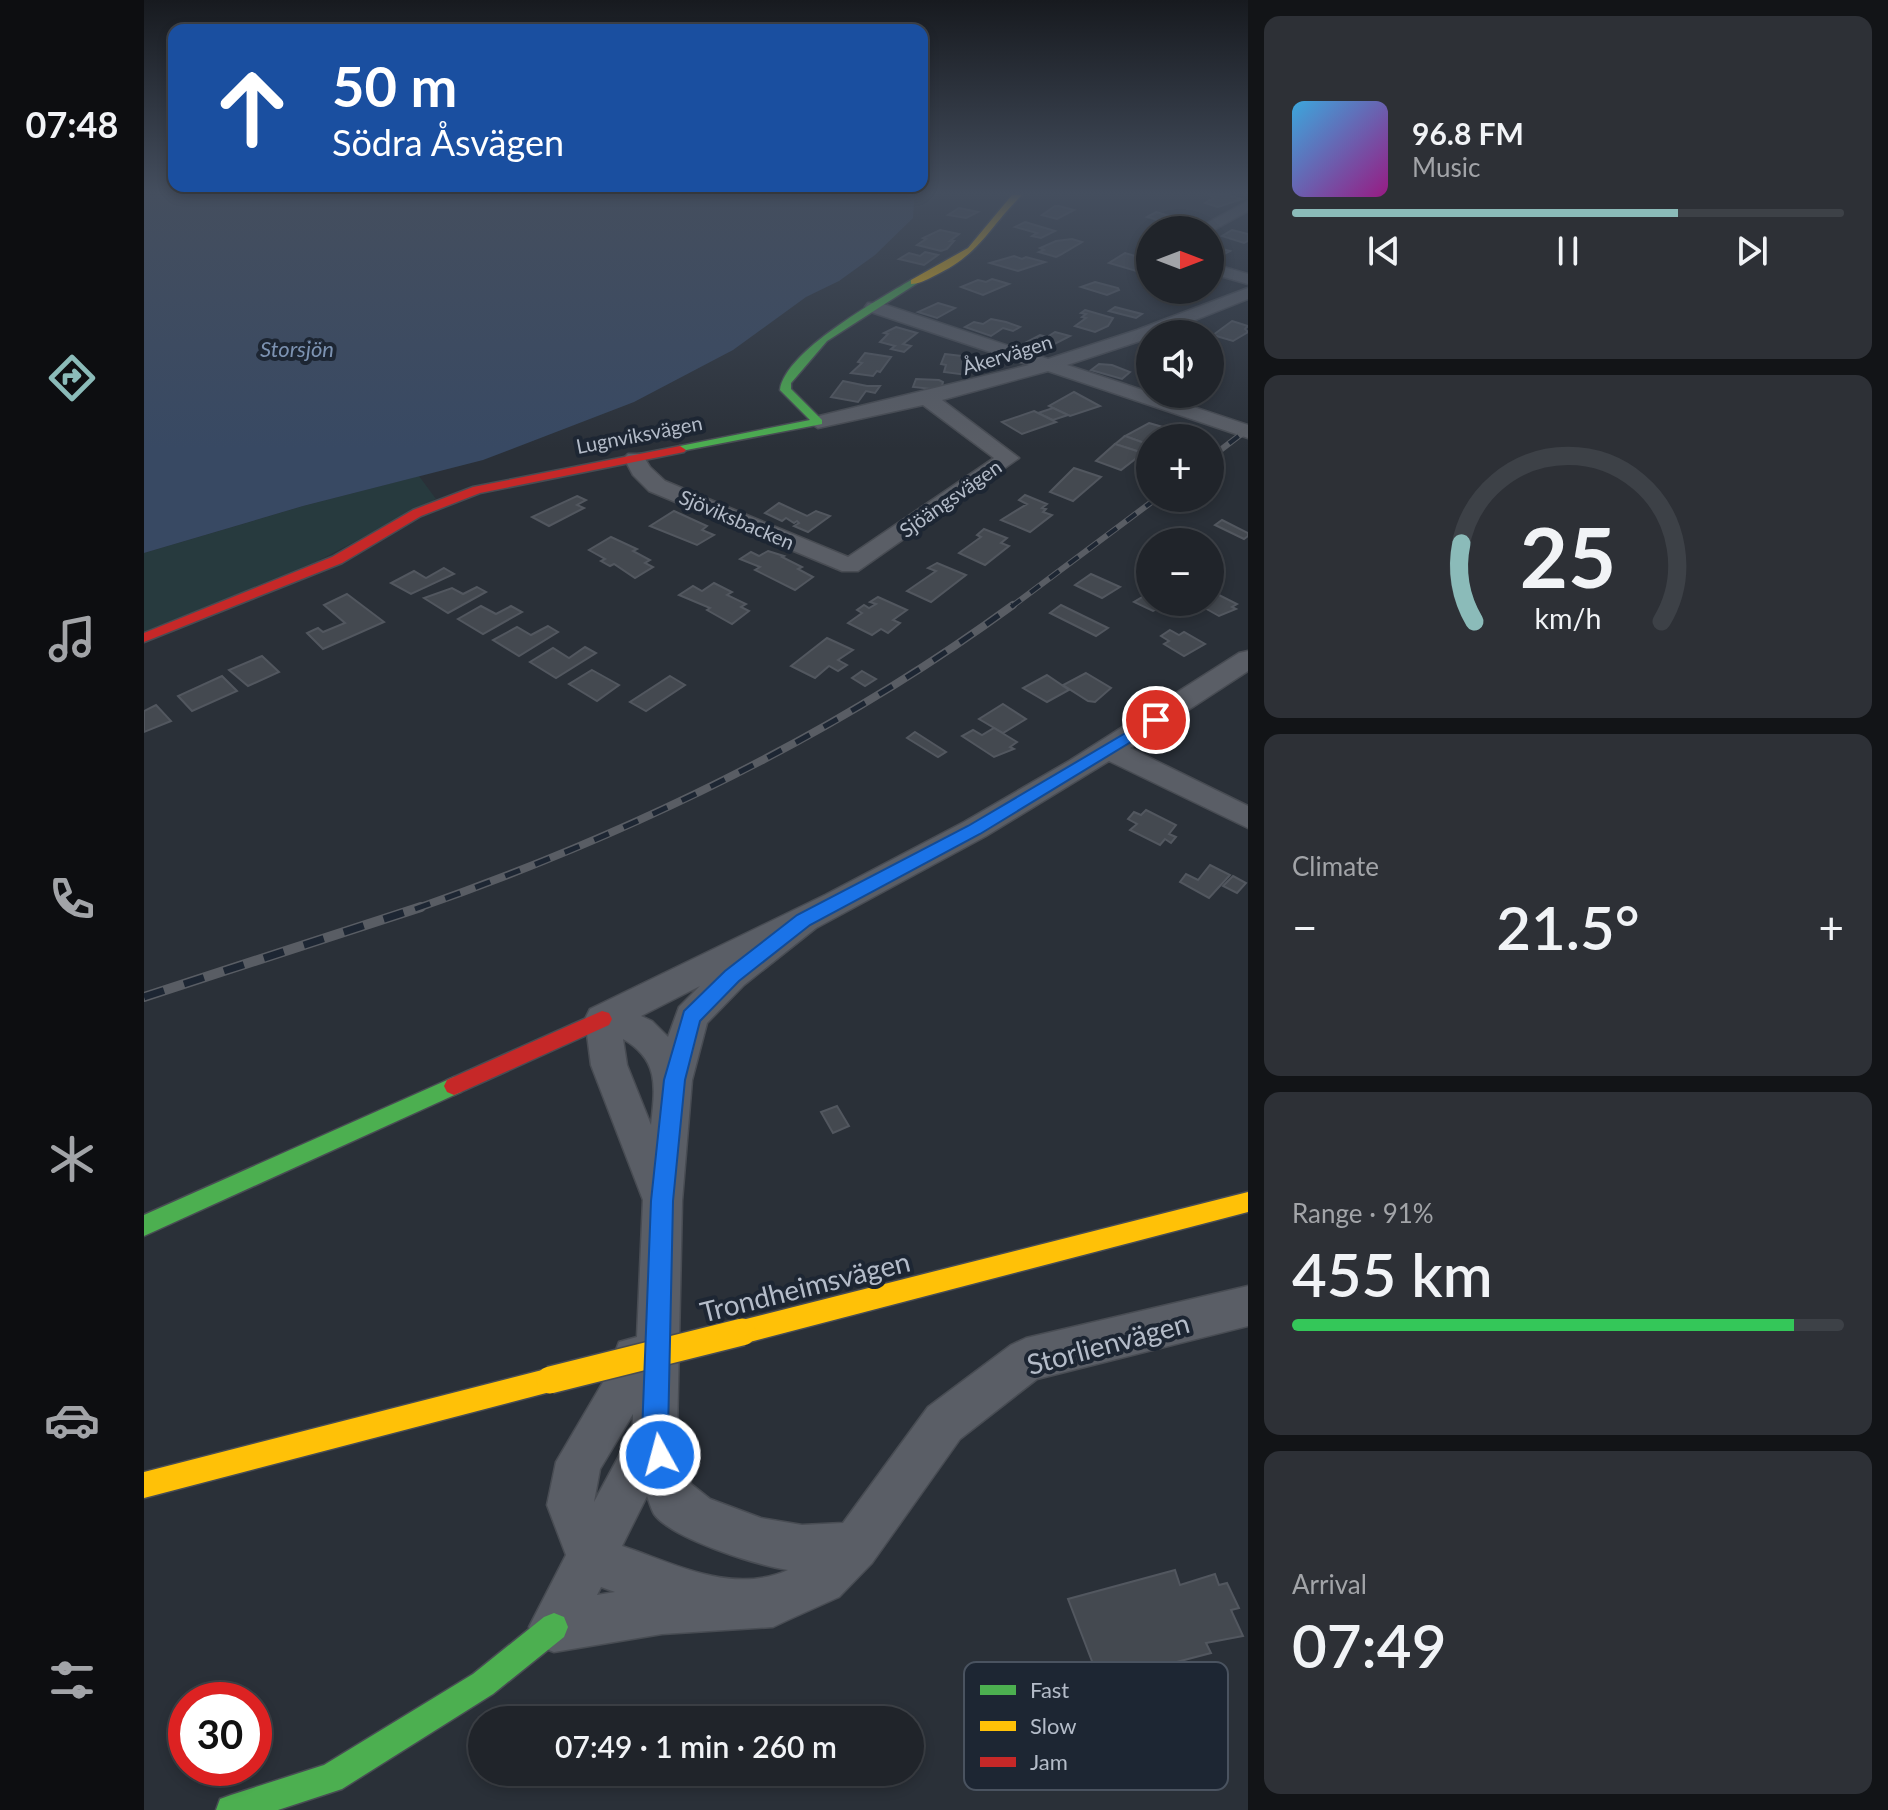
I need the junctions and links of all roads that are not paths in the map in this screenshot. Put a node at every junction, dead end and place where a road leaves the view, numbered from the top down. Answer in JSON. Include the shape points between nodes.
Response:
{"nodes":[{"id":1,"x":922,"y":279,"type":"edge"},
{"id":2,"x":1248,"y":293,"type":"edge"},
{"id":3,"x":874,"y":307,"type":"junction"},
{"id":4,"x":1050,"y":364,"type":"junction"},
{"id":5,"x":929,"y":400,"type":"junction"},
{"id":6,"x":818,"y":422,"type":"junction"},
{"id":7,"x":1248,"y":432,"type":"edge"},
{"id":8,"x":635,"y":458,"type":"junction"},
{"id":9,"x":850,"y":566,"type":"joint"},
{"id":10,"x":144,"y":638,"type":"edge"},
{"id":11,"x":1248,"y":659,"type":"edge"},
{"id":12,"x":1110,"y":750,"type":"junction"},
{"id":13,"x":1248,"y":818,"type":"edge"},
{"id":14,"x":804,"y":920,"type":"junction"},
{"id":15,"x":602,"y":1019,"type":"junction"},
{"id":16,"x":674,"y":1080,"type":"junction"},
{"id":17,"x":662,"y":1201,"type":"junction"},
{"id":18,"x":1248,"y":1202,"type":"edge"},
{"id":19,"x":144,"y":1226,"type":"edge"},
{"id":20,"x":657,"y":1277,"type":"junction"},
{"id":21,"x":1248,"y":1306,"type":"edge"},
{"id":22,"x":655,"y":1434,"type":"junction"},
{"id":23,"x":144,"y":1485,"type":"edge"},
{"id":24,"x":855,"y":1546,"type":"junction"},
{"id":25,"x":592,"y":1560,"type":"junction"},
{"id":26,"x":719,"y":1603,"type":"junction"},
{"id":27,"x":554,"y":1627,"type":"junction"},
{"id":28,"x":231,"y":1810,"type":"edge"}],
"edges":[{"from":1,"to":3,"type":"street"},
{"from":2,"to":4,"type":"street","name":"Åkervägen"},
{"from":3,"to":4,"type":"street"},
{"from":3,"to":6,"type":"street","via":[[823,339],[786,382],[785,390]]},
{"from":4,"to":5,"type":"street","name":"Åkervägen"},
{"from":4,"to":7,"type":"street"},
{"from":5,"to":6,"type":"street","name":"Åkervägen"},
{"from":5,"to":9,"type":"street","name":"Sjöängsvägen","via":[[1008,458]]},
{"from":6,"to":8,"type":"street","name":"Lugnviksvägen"},
{"from":8,"to":9,"type":"street","name":"Sjöviksbacken","via":[[657,486]]},
{"from":8,"to":10,"type":"street","name":"Lugnviksvägen","via":[[465,494],[417,513],[337,560]]},
{"from":11,"to":12,"type":"street"},
{"from":12,"to":13,"type":"street"},
{"from":12,"to":14,"type":"street"},
{"from":14,"to":15,"type":"street"},
{"from":14,"to":16,"type":"street","via":[[732,976],[691,1017]]},
{"from":15,"to":16,"type":"street","via":[[632,1024],[657,1046]]},
{"from":15,"to":17,"type":"street","via":[[609,1065]]},
{"from":15,"to":19,"type":"street"},
{"from":16,"to":17,"type":"street"},
{"from":17,"to":20,"type":"street"},
{"from":18,"to":23,"type":"street","name":"Trondheimsvägen","bridge":true},
{"from":20,"to":22,"type":"street"},
{"from":20,"to":25,"type":"street","via":[[624,1388],[579,1462],[570,1505]]},
{"from":21,"to":24,"type":"street","name":"Storlienvägen","via":[[1026,1360],[944,1423]]},
{"from":22,"to":24,"type":"street","via":[[671,1498],[695,1516],[761,1542],[802,1549]]},
{"from":22,"to":25,"type":"street"},
{"from":24,"to":26,"type":"street","name":"Storlienvägen","via":[[822,1580],[773,1602]]},
{"from":25,"to":26,"type":"street"},
{"from":25,"to":27,"type":"street"},
{"from":26,"to":27,"type":"street","name":"Storlienvägen"},
{"from":27,"to":28,"type":"street","via":[[483,1684],[331,1778]]}]}
